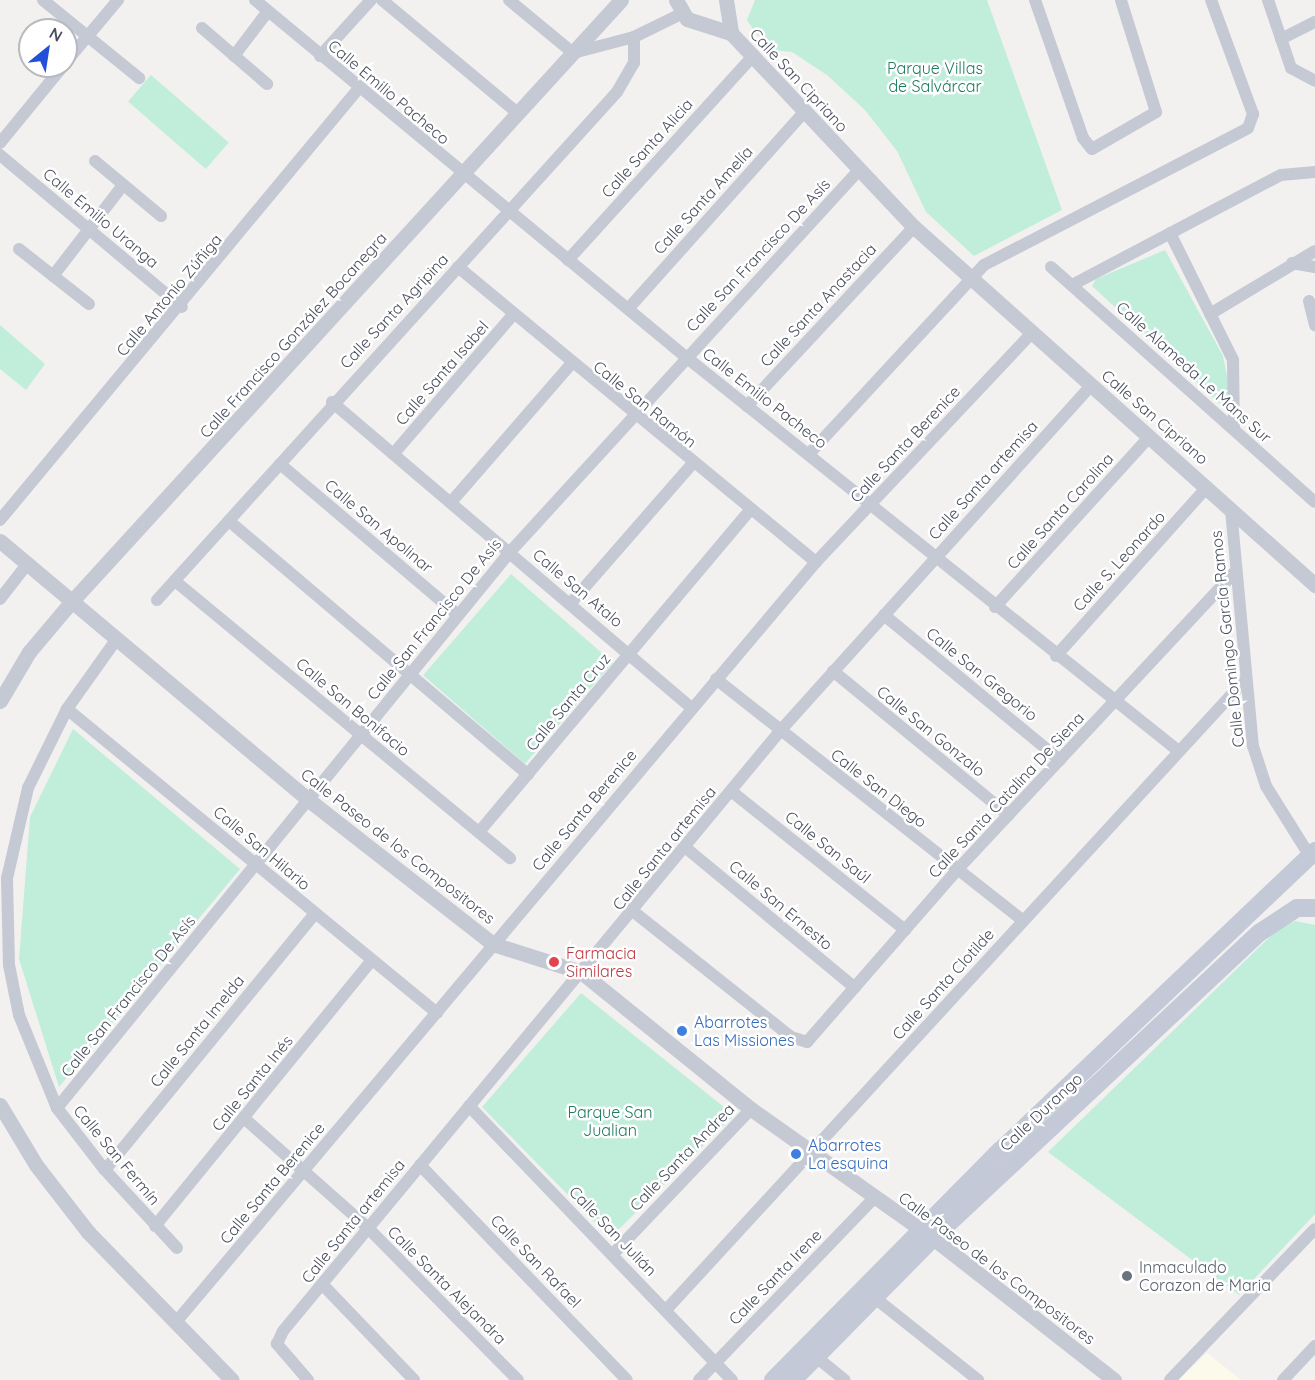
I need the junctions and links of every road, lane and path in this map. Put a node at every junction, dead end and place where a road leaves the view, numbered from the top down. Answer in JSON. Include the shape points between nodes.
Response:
{"nodes":[{"id":1,"x":43,"y":0,"type":"edge"},
{"id":2,"x":118,"y":0,"type":"edge"},
{"id":3,"x":255,"y":0,"type":"edge"},
{"id":4,"x":371,"y":0,"type":"edge"},
{"id":5,"x":382,"y":0,"type":"edge"},
{"id":6,"x":509,"y":0,"type":"edge"},
{"id":7,"x":621,"y":0,"type":"edge"},
{"id":8,"x":1035,"y":0,"type":"edge"},
{"id":9,"x":1121,"y":0,"type":"edge"},
{"id":10,"x":1211,"y":0,"type":"edge"},
{"id":11,"x":1268,"y":0,"type":"edge"},
{"id":12,"x":730,"y":2,"type":"edge"},
{"id":13,"x":679,"y":7,"type":"edge"},
{"id":14,"x":268,"y":11,"type":"junction"},
{"id":15,"x":1315,"y":22,"type":"edge"},
{"id":16,"x":202,"y":28,"type":"dead end"},
{"id":17,"x":731,"y":33,"type":"junction"},
{"id":18,"x":88,"y":36,"type":"junction"},
{"id":19,"x":634,"y":37,"type":"junction"},
{"id":20,"x":1281,"y":39,"type":"junction"},
{"id":21,"x":78,"y":48,"type":"edge"},
{"id":22,"x":573,"y":53,"type":"junction"},
{"id":23,"x":234,"y":56,"type":"junction"},
{"id":24,"x":320,"y":56,"type":"junction"},
{"id":25,"x":751,"y":58,"type":"junction"},
{"id":26,"x":53,"y":78,"type":"edge"},
{"id":27,"x":139,"y":78,"type":"dead end"},
{"id":28,"x":1315,"y":81,"type":"edge"},
{"id":29,"x":267,"y":84,"type":"dead end"},
{"id":30,"x":358,"y":88,"type":"junction"},
{"id":31,"x":802,"y":113,"type":"junction"},
{"id":32,"x":519,"y":114,"type":"junction"},
{"id":33,"x":0,"y":142,"type":"edge"},
{"id":34,"x":0,"y":155,"type":"edge"},
{"id":35,"x":95,"y":161,"type":"dead end"},
{"id":36,"x":859,"y":170,"type":"junction"},
{"id":37,"x":1315,"y":172,"type":"edge"},
{"id":38,"x":464,"y":175,"type":"junction"},
{"id":39,"x":123,"y":185,"type":"junction"},
{"id":40,"x":508,"y":212,"type":"junction"},
{"id":41,"x":161,"y":216,"type":"dead end"},
{"id":42,"x":914,"y":226,"type":"junction"},
{"id":43,"x":88,"y":230,"type":"junction"},
{"id":44,"x":1170,"y":233,"type":"junction"},
{"id":45,"x":19,"y":249,"type":"dead end"},
{"id":46,"x":1315,"y":251,"type":"edge"},
{"id":47,"x":567,"y":260,"type":"junction"},
{"id":48,"x":1292,"y":263,"type":"junction"},
{"id":49,"x":458,"y":267,"type":"junction"},
{"id":50,"x":1051,"y":267,"type":"dead end"},
{"id":51,"x":1315,"y":267,"type":"edge"},
{"id":52,"x":53,"y":276,"type":"junction"},
{"id":53,"x":969,"y":278,"type":"junction"},
{"id":54,"x":1072,"y":285,"type":"junction"},
{"id":55,"x":1309,"y":301,"type":"dead end"},
{"id":56,"x":89,"y":304,"type":"dead end"},
{"id":57,"x":182,"y":307,"type":"junction"},
{"id":58,"x":628,"y":309,"type":"junction"},
{"id":59,"x":1210,"y":314,"type":"junction"},
{"id":60,"x":513,"y":315,"type":"junction"},
{"id":61,"x":1315,"y":325,"type":"edge"},
{"id":62,"x":1032,"y":333,"type":"junction"},
{"id":63,"x":686,"y":357,"type":"junction"},
{"id":64,"x":571,"y":364,"type":"junction"},
{"id":65,"x":1091,"y":385,"type":"junction"},
{"id":66,"x":332,"y":402,"type":"junction"},
{"id":67,"x":747,"y":406,"type":"junction"},
{"id":68,"x":632,"y":414,"type":"junction"},
{"id":69,"x":1234,"y":429,"type":"junction"},
{"id":70,"x":1149,"y":437,"type":"junction"},
{"id":71,"x":395,"y":452,"type":"junction"},
{"id":72,"x":809,"y":453,"type":"junction"},
{"id":73,"x":280,"y":464,"type":"junction"},
{"id":74,"x":693,"y":464,"type":"junction"},
{"id":75,"x":1207,"y":487,"type":"junction"},
{"id":76,"x":452,"y":501,"type":"junction"},
{"id":77,"x":1315,"y":502,"type":"edge"},
{"id":78,"x":870,"y":505,"type":"junction"},
{"id":79,"x":751,"y":509,"type":"junction"},
{"id":80,"x":1231,"y":510,"type":"junction"},
{"id":81,"x":0,"y":520,"type":"edge"},
{"id":82,"x":229,"y":521,"type":"junction"},
{"id":83,"x":0,"y":541,"type":"edge"},
{"id":84,"x":510,"y":552,"type":"junction"},
{"id":85,"x":936,"y":558,"type":"junction"},
{"id":86,"x":816,"y":561,"type":"junction"},
{"id":87,"x":28,"y":563,"type":"junction"},
{"id":88,"x":1236,"y":571,"type":"junction"},
{"id":89,"x":175,"y":581,"type":"junction"},
{"id":90,"x":1315,"y":585,"type":"edge"},
{"id":91,"x":0,"y":599,"type":"edge"},
{"id":92,"x":157,"y":600,"type":"dead end"},
{"id":93,"x":72,"y":601,"type":"junction"},
{"id":94,"x":570,"y":604,"type":"junction"},
{"id":95,"x":995,"y":607,"type":"junction"},
{"id":96,"x":457,"y":614,"type":"junction"},
{"id":97,"x":884,"y":615,"type":"junction"},
{"id":98,"x":116,"y":640,"type":"junction"},
{"id":99,"x":629,"y":654,"type":"junction"},
{"id":100,"x":1056,"y":656,"type":"junction"},
{"id":101,"x":411,"y":672,"type":"junction"},
{"id":102,"x":833,"y":672,"type":"junction"},
{"id":103,"x":716,"y":679,"type":"junction"},
{"id":104,"x":1245,"y":680,"type":"junction"},
{"id":105,"x":0,"y":701,"type":"edge"},
{"id":106,"x":1115,"y":702,"type":"junction"},
{"id":107,"x":691,"y":707,"type":"junction"},
{"id":108,"x":67,"y":709,"type":"junction"},
{"id":109,"x":780,"y":731,"type":"junction"},
{"id":110,"x":360,"y":735,"type":"junction"},
{"id":111,"x":1176,"y":749,"type":"junction"},
{"id":112,"x":1060,"y":760,"type":"junction"},
{"id":113,"x":528,"y":775,"type":"junction"},
{"id":114,"x":731,"y":791,"type":"junction"},
{"id":115,"x":310,"y":801,"type":"junction"},
{"id":116,"x":1008,"y":815,"type":"junction"},
{"id":117,"x":479,"y":832,"type":"junction"},
{"id":118,"x":686,"y":848,"type":"junction"},
{"id":119,"x":1313,"y":855,"type":"edge"},
{"id":120,"x":510,"y":858,"type":"dead end"},
{"id":121,"x":256,"y":864,"type":"junction"},
{"id":122,"x":957,"y":870,"type":"junction"},
{"id":123,"x":1271,"y":897,"type":"junction"},
{"id":124,"x":1315,"y":908,"type":"edge"},
{"id":125,"x":634,"y":912,"type":"junction"},
{"id":126,"x":315,"y":913,"type":"junction"},
{"id":127,"x":1286,"y":914,"type":"junction"},
{"id":128,"x":1023,"y":921,"type":"junction"},
{"id":129,"x":905,"y":930,"type":"junction"},
{"id":130,"x":493,"y":944,"type":"junction"},
{"id":131,"x":372,"y":960,"type":"junction"},
{"id":132,"x":581,"y":972,"type":"junction"},
{"id":133,"x":855,"y":987,"type":"junction"},
{"id":134,"x":437,"y":1013,"type":"junction"},
{"id":135,"x":0,"y":1105,"type":"edge"},
{"id":136,"x":469,"y":1106,"type":"junction"},
{"id":137,"x":57,"y":1108,"type":"junction"},
{"id":138,"x":751,"y":1109,"type":"junction"},
{"id":139,"x":245,"y":1119,"type":"junction"},
{"id":140,"x":813,"y":1154,"type":"junction"},
{"id":141,"x":420,"y":1165,"type":"junction"},
{"id":142,"x":105,"y":1170,"type":"junction"},
{"id":143,"x":305,"y":1170,"type":"junction"},
{"id":144,"x":874,"y":1198,"type":"junction"},
{"id":145,"x":155,"y":1226,"type":"junction"},
{"id":146,"x":367,"y":1227,"type":"junction"},
{"id":147,"x":1315,"y":1228,"type":"edge"},
{"id":148,"x":926,"y":1234,"type":"junction"},
{"id":149,"x":177,"y":1248,"type":"dead end"},
{"id":150,"x":613,"y":1254,"type":"junction"},
{"id":151,"x":322,"y":1284,"type":"junction"},
{"id":152,"x":875,"y":1298,"type":"junction"},
{"id":153,"x":666,"y":1310,"type":"junction"},
{"id":154,"x":176,"y":1322,"type":"junction"},
{"id":155,"x":1315,"y":1346,"type":"edge"},
{"id":156,"x":815,"y":1356,"type":"junction"},
{"id":157,"x":715,"y":1363,"type":"junction"},
{"id":158,"x":232,"y":1380,"type":"edge"},
{"id":159,"x":308,"y":1380,"type":"edge"},
{"id":160,"x":414,"y":1380,"type":"edge"},
{"id":161,"x":518,"y":1380,"type":"edge"},
{"id":162,"x":627,"y":1380,"type":"edge"},
{"id":163,"x":699,"y":1380,"type":"edge"},
{"id":164,"x":732,"y":1380,"type":"edge"},
{"id":165,"x":773,"y":1380,"type":"edge"},
{"id":166,"x":793,"y":1380,"type":"edge"},
{"id":167,"x":845,"y":1380,"type":"edge"},
{"id":168,"x":978,"y":1380,"type":"edge"},
{"id":169,"x":1114,"y":1380,"type":"edge"},
{"id":170,"x":1170,"y":1380,"type":"edge"},
{"id":171,"x":1283,"y":1380,"type":"edge"}],
"edges":[{"from":1,"to":18,"type":"street"},
{"from":2,"to":18,"type":"street"},
{"from":3,"to":14,"type":"street","name":"Calle Emilio Pacheco"},
{"from":4,"to":24,"type":"street"},
{"from":5,"to":32,"type":"street"},
{"from":6,"to":22,"type":"street"},
{"from":7,"to":22,"type":"street","name":"Calle Francisco González Bocanegra"},
{"from":8,"to":9,"type":"street","via":[[1083,138],[1092,149],[1156,112]]},
{"from":10,"to":53,"type":"street","via":[[1252,122],[1005,250]]},
{"from":11,"to":20,"type":"street"},
{"from":12,"to":17,"type":"street"},
{"from":13,"to":17,"type":"street"},
{"from":13,"to":19,"type":"street"},
{"from":14,"to":23,"type":"street"},
{"from":14,"to":24,"type":"street","name":"Calle Emilio Pacheco"},
{"from":15,"to":20,"type":"street"},
{"from":16,"to":23,"type":"street"},
{"from":17,"to":25,"type":"street","name":"Calle San Cipriano"},
{"from":18,"to":21,"type":"street"},
{"from":18,"to":27,"type":"street"},
{"from":19,"to":22,"type":"street"},
{"from":19,"to":40,"type":"street","name":"Calle Santa Agripina","via":[[634,63],[617,92]]},
{"from":20,"to":28,"type":"street","via":[[1295,75]]},
{"from":22,"to":32,"type":"street","name":"Calle Francisco González Bocanegra"},
{"from":23,"to":29,"type":"street"},
{"from":24,"to":30,"type":"street","name":"Calle Emilio Pacheco"},
{"from":25,"to":31,"type":"street","name":"Calle San Cipriano"},
{"from":25,"to":47,"type":"street","name":"Calle Santa Alicia"},
{"from":26,"to":33,"type":"street"},
{"from":30,"to":38,"type":"street","name":"Calle Emilio Pacheco"},
{"from":30,"to":57,"type":"street","name":"Calle Antonio Zúñiga"},
{"from":31,"to":36,"type":"street","name":"Calle San Cipriano"},
{"from":31,"to":58,"type":"street","name":"Calle Santa Amelía"},
{"from":32,"to":38,"type":"street","name":"Calle Francisco González Bocanegra"},
{"from":34,"to":43,"type":"street","name":"Calle Emilio Uranga"},
{"from":35,"to":39,"type":"street"},
{"from":36,"to":42,"type":"street","name":"Calle San Cipriano"},
{"from":36,"to":63,"type":"street","name":"Calle San Francisco De Asís"},
{"from":37,"to":44,"type":"street","via":[[1281,175]]},
{"from":38,"to":40,"type":"street","name":"Calle Emilio Pacheco"},
{"from":38,"to":93,"type":"street","name":"Calle Francisco González Bocanegra"},
{"from":39,"to":41,"type":"street"},
{"from":39,"to":43,"type":"street"},
{"from":40,"to":47,"type":"street","name":"Calle Emilio Pacheco"},
{"from":40,"to":49,"type":"street","name":"Calle Santa Agripina"},
{"from":42,"to":53,"type":"street","name":"Calle San Cipriano"},
{"from":42,"to":67,"type":"street","name":"Calle Santa Anastacia"},
{"from":43,"to":52,"type":"street"},
{"from":43,"to":57,"type":"street","name":"Calle Emilio Uranga"},
{"from":44,"to":54,"type":"street"},
{"from":44,"to":59,"type":"street"},
{"from":45,"to":52,"type":"street"},
{"from":46,"to":48,"type":"street"},
{"from":47,"to":58,"type":"street","name":"Calle Emilio Pacheco"},
{"from":48,"to":51,"type":"street"},
{"from":48,"to":59,"type":"street"},
{"from":49,"to":60,"type":"street","name":"Calle San Ramón"},
{"from":49,"to":66,"type":"street","name":"Calle Santa Agripina"},
{"from":50,"to":54,"type":"street","name":"Calle Alameda Le Mans Sur"},
{"from":52,"to":56,"type":"street"},
{"from":53,"to":62,"type":"street","name":"Calle San Cipriano"},
{"from":53,"to":72,"type":"street"},
{"from":54,"to":69,"type":"street","name":"Calle Alameda Le Mans Sur"},
{"from":55,"to":61,"type":"street"},
{"from":57,"to":81,"type":"street","name":"Calle Antonio Zúñiga"},
{"from":58,"to":63,"type":"street","name":"Calle Emilio Pacheco"},
{"from":59,"to":69,"type":"street","via":[[1237,378]]},
{"from":60,"to":64,"type":"street","name":"Calle San Ramón"},
{"from":60,"to":71,"type":"street","name":"Calle Santa Isabel"},
{"from":62,"to":65,"type":"street","name":"Calle San Cipriano"},
{"from":62,"to":78,"type":"street","name":"Calle Santa Berenice"},
{"from":63,"to":67,"type":"street","name":"Calle Emilio Pacheco"},
{"from":63,"to":68,"type":"street","name":"Calle San Francisco De Asís"},
{"from":64,"to":68,"type":"street","name":"Calle San Ramón"},
{"from":64,"to":76,"type":"street"},
{"from":65,"to":70,"type":"street","name":"Calle San Cipriano"},
{"from":65,"to":85,"type":"street","name":"Calle Santa artemisa"},
{"from":66,"to":71,"type":"street","name":"Calle San Atalo"},
{"from":66,"to":73,"type":"street","name":"Calle Santa Agripina"},
{"from":67,"to":72,"type":"street","name":"Calle Emilio Pacheco"},
{"from":68,"to":74,"type":"street","name":"Calle San Ramón"},
{"from":68,"to":84,"type":"street","name":"Calle San Francisco De Asís"},
{"from":69,"to":77,"type":"street","name":"Calle Alameda Le Mans Sur"},
{"from":70,"to":75,"type":"street","name":"Calle San Cipriano"},
{"from":70,"to":95,"type":"street","name":"Calle Santa Carolina"},
{"from":71,"to":76,"type":"street","name":"Calle San Atalo"},
{"from":72,"to":78,"type":"street","name":"Calle Emilio Pacheco"},
{"from":73,"to":82,"type":"street","name":"Calle Santa Agripina"},
{"from":73,"to":96,"type":"street","name":"Calle San Apolinar"},
{"from":74,"to":79,"type":"street","name":"Calle San Ramón"},
{"from":74,"to":94,"type":"street"},
{"from":75,"to":80,"type":"street","name":"Calle San Cipriano"},
{"from":75,"to":100,"type":"street","name":"Calle S. Leonardo"},
{"from":76,"to":84,"type":"street","name":"Calle San Atalo"},
{"from":78,"to":85,"type":"street","name":"Calle Emilio Pacheco"},
{"from":78,"to":86,"type":"street","name":"Calle Santa Berenice"},
{"from":79,"to":86,"type":"street","name":"Calle San Ramón"},
{"from":79,"to":99,"type":"street","name":"Calle Santa Cruz"},
{"from":80,"to":88,"type":"street","name":"Calle Domingo García Ramos"},
{"from":80,"to":90,"type":"street","name":"Calle San Cipriano"},
{"from":82,"to":89,"type":"street","name":"Calle Santa Agripina"},
{"from":82,"to":101,"type":"street"},
{"from":83,"to":87,"type":"street","name":"Calle Paseo de los Compositores"},
{"from":84,"to":94,"type":"street","name":"Calle San Atalo"},
{"from":84,"to":96,"type":"street","name":"Calle San Francisco De Asís"},
{"from":85,"to":95,"type":"street","name":"Calle Emilio Pacheco"},
{"from":85,"to":97,"type":"street","name":"Calle Santa artemisa"},
{"from":86,"to":103,"type":"street","name":"Calle Santa Berenice"},
{"from":87,"to":91,"type":"street"},
{"from":87,"to":93,"type":"street","name":"Calle Paseo de los Compositores"},
{"from":88,"to":104,"type":"street","name":"Calle Domingo García Ramos"},
{"from":88,"to":106,"type":"street","name":"Calle Santa Catalina De Siena"},
{"from":89,"to":92,"type":"street","name":"Calle Santa Agripina"},
{"from":89,"to":110,"type":"street","name":"Calle San Bonifacio"},
{"from":93,"to":98,"type":"street","name":"Calle Paseo de los Compositores"},
{"from":93,"to":105,"type":"street","name":"Calle Francisco González Bocanegra","via":[[29,652]]},
{"from":94,"to":99,"type":"street","name":"Calle San Atalo"},
{"from":95,"to":100,"type":"street","name":"Calle Emilio Pacheco"},
{"from":96,"to":101,"type":"street","name":"Calle San Francisco De Asís"},
{"from":97,"to":102,"type":"street","name":"Calle Santa artemisa"},
{"from":97,"to":112,"type":"street","name":"Calle San Gregorio"},
{"from":98,"to":108,"type":"street","name":"Calle San Fermín"},
{"from":98,"to":115,"type":"street","name":"Calle Paseo de los Compositores"},
{"from":99,"to":107,"type":"street","name":"Calle San Atalo"},
{"from":99,"to":113,"type":"street","name":"Calle Santa Cruz"},
{"from":100,"to":106,"type":"street","name":"Calle Emilio Pacheco"},
{"from":101,"to":110,"type":"street","name":"Calle San Francisco De Asís"},
{"from":101,"to":113,"type":"street"},
{"from":102,"to":109,"type":"street","name":"Calle Santa artemisa"},
{"from":102,"to":116,"type":"street","name":"Calle San Gonzalo"},
{"from":103,"to":107,"type":"street","name":"Calle Santa Berenice"},
{"from":103,"to":109,"type":"street","name":"Calle San Diego"},
{"from":104,"to":111,"type":"street","name":"Calle Santa Clotilde"},
{"from":104,"to":119,"type":"street","name":"Calle Domingo García Ramos","via":[[1253,746],[1266,786]]},
{"from":106,"to":111,"type":"street","name":"Calle Emilio Pacheco"},
{"from":106,"to":112,"type":"street","name":"Calle Santa Catalina De Siena"},
{"from":107,"to":130,"type":"street","name":"Calle Santa Berenice"},
{"from":108,"to":121,"type":"street","name":"Calle San Hilario"},
{"from":108,"to":137,"type":"street","name":"Calle San Fermín","via":[[32,778],[7,878],[9,965],[19,1015]]},
{"from":109,"to":114,"type":"street","name":"Calle Santa artemisa"},
{"from":109,"to":122,"type":"street","name":"Calle San Diego"},
{"from":110,"to":115,"type":"street","name":"Calle San Francisco De Asís"},
{"from":110,"to":117,"type":"street","name":"Calle San Bonifacio"},
{"from":111,"to":128,"type":"street","name":"Calle Santa Clotilde"},
{"from":112,"to":116,"type":"street","name":"Calle Santa Catalina De Siena"},
{"from":113,"to":117,"type":"street","name":"Calle Santa Cruz"},
{"from":114,"to":118,"type":"street","name":"Calle Santa artemisa"},
{"from":114,"to":129,"type":"street","name":"Calle San Saúl"},
{"from":115,"to":121,"type":"street","name":"Calle San Francisco De Asís"},
{"from":115,"to":130,"type":"street","name":"Calle Paseo de los Compositores"},
{"from":116,"to":122,"type":"street","name":"Calle Santa Catalina De Siena"},
{"from":117,"to":120,"type":"street","name":"Calle San Bonifacio"},
{"from":118,"to":125,"type":"street","name":"Calle Santa artemisa"},
{"from":118,"to":133,"type":"street","name":"Calle San Ernesto"},
{"from":119,"to":123,"type":"main road","name":"Calle Durango"},
{"from":121,"to":126,"type":"street","name":"Calle San Hilario"},
{"from":121,"to":137,"type":"street","name":"Calle San Francisco De Asís"},
{"from":122,"to":128,"type":"street","name":"Calle San Diego"},
{"from":122,"to":129,"type":"street","name":"Calle Santa Catalina De Siena"},
{"from":123,"to":127,"type":"main road"},
{"from":123,"to":148,"type":"main road","name":"Calle Durango"},
{"from":124,"to":127,"type":"main road"},
{"from":125,"to":132,"type":"street","name":"Calle Santa artemisa"},
{"from":125,"to":133,"type":"street","name":"Calle Santa Catalina De Siena","via":[[803,1043]]},
{"from":126,"to":131,"type":"street","name":"Calle San Hilario"},
{"from":126,"to":142,"type":"street","name":"Calle Santa Imelda"},
{"from":127,"to":148,"type":"main road","name":"Calle Durango"},
{"from":128,"to":140,"type":"street","name":"Calle Santa Clotilde"},
{"from":129,"to":133,"type":"street","name":"Calle Santa Catalina De Siena"},
{"from":130,"to":132,"type":"street","name":"Calle Paseo de los Compositores"},
{"from":130,"to":134,"type":"street","name":"Calle Santa Berenice"},
{"from":131,"to":134,"type":"street","name":"Calle San Hilario"},
{"from":131,"to":139,"type":"street","name":"Calle Santa Inés"},
{"from":132,"to":136,"type":"street","name":"Calle Santa artemisa"},
{"from":132,"to":138,"type":"street","name":"Calle Paseo de los Compositores"},
{"from":134,"to":143,"type":"street","name":"Calle Santa Berenice"},
{"from":135,"to":154,"type":"street","via":[[36,1165],[88,1232]]},
{"from":136,"to":141,"type":"street","name":"Calle Santa artemisa"},
{"from":136,"to":150,"type":"street","name":"Calle San Julián"},
{"from":137,"to":142,"type":"street","name":"Calle San Fermín"},
{"from":138,"to":140,"type":"street","name":"Calle Paseo de los Compositores"},
{"from":138,"to":150,"type":"street","name":"Calle Santa Andrea"},
{"from":139,"to":143,"type":"street","name":"Calle Santa Alejandra"},
{"from":139,"to":145,"type":"street","name":"Calle Santa Inés"},
{"from":140,"to":144,"type":"street","name":"Calle Paseo de los Compositores"},
{"from":140,"to":153,"type":"street","name":"Calle Santa Clotilde"},
{"from":141,"to":146,"type":"street","name":"Calle Santa artemisa"},
{"from":141,"to":162,"type":"street","name":"Calle San Rafael"},
{"from":142,"to":145,"type":"street","name":"Calle San Fermín"},
{"from":143,"to":146,"type":"street","name":"Calle Santa Alejandra"},
{"from":143,"to":154,"type":"street","name":"Calle Santa Berenice"},
{"from":144,"to":148,"type":"street","name":"Calle Paseo de los Compositores"},
{"from":144,"to":157,"type":"street","name":"Calle Santa Irene"},
{"from":145,"to":149,"type":"street","name":"Calle San Fermín"},
{"from":146,"to":151,"type":"street","name":"Calle Santa artemisa"},
{"from":146,"to":161,"type":"street","name":"Calle Santa Alejandra"},
{"from":147,"to":170,"type":"street"},
{"from":148,"to":152,"type":"main road","name":"Calle Durango"},
{"from":148,"to":165,"type":"main road","name":"Calle Durango"},
{"from":148,"to":169,"type":"street","name":"Calle Paseo de los Compositores"},
{"from":150,"to":153,"type":"street","name":"Calle San Julián"},
{"from":151,"to":159,"type":"street","name":"Calle Santa artemisa","via":[[277,1344]]},
{"from":151,"to":160,"type":"street"},
{"from":152,"to":156,"type":"main road","name":"Calle Durango"},
{"from":152,"to":168,"type":"street"},
{"from":153,"to":157,"type":"street","name":"Calle San Julián"},
{"from":154,"to":158,"type":"street"},
{"from":155,"to":171,"type":"street"},
{"from":156,"to":166,"type":"main road","name":"Calle Durango"},
{"from":156,"to":167,"type":"street"},
{"from":157,"to":163,"type":"street","name":"Calle Santa Irene"},
{"from":157,"to":164,"type":"street","name":"Calle San Julián"}]}
